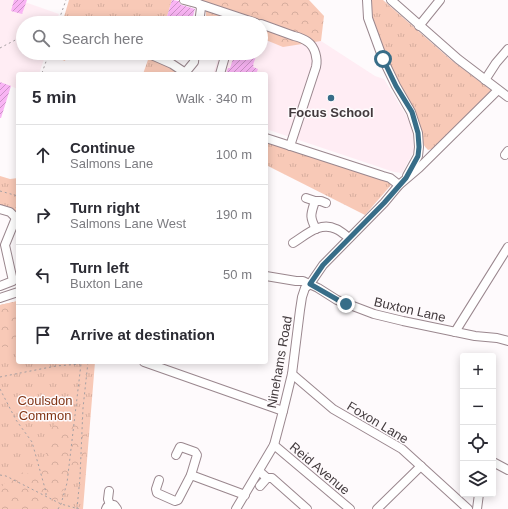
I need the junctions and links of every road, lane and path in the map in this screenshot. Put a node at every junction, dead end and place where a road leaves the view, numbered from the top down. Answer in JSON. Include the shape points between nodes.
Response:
{"nodes":[{"id":1,"x":66,"y":0,"type":"edge"},
{"id":2,"x":184,"y":0,"type":"edge"},
{"id":3,"x":367,"y":0,"type":"edge"},
{"id":4,"x":391,"y":0,"type":"edge"},
{"id":5,"x":440,"y":0,"type":"edge"},
{"id":6,"x":199,"y":4,"type":"junction"},
{"id":7,"x":60,"y":16,"type":"edge"},
{"id":8,"x":200,"y":16,"type":"edge"},
{"id":9,"x":235,"y":16,"type":"edge"},
{"id":10,"x":268,"y":26,"type":"edge"},
{"id":11,"x":419,"y":26,"type":"junction"},
{"id":12,"x":16,"y":40,"type":"edge"},
{"id":13,"x":0,"y":48,"type":"edge"},
{"id":14,"x":508,"y":49,"type":"edge"},
{"id":15,"x":47,"y":60,"type":"edge"},
{"id":16,"x":163,"y":60,"type":"edge"},
{"id":17,"x":194,"y":60,"type":"edge"},
{"id":18,"x":224,"y":60,"type":"edge"},
{"id":19,"x":42,"y":72,"type":"edge"},
{"id":20,"x":183,"y":72,"type":"edge"},
{"id":21,"x":187,"y":72,"type":"edge"},
{"id":22,"x":221,"y":72,"type":"edge"},
{"id":23,"x":485,"y":80,"type":"junction"},
{"id":24,"x":498,"y":90,"type":"junction"},
{"id":25,"x":508,"y":97,"type":"edge"},
{"id":26,"x":268,"y":139,"type":"edge"},
{"id":27,"x":290,"y":146,"type":"junction"},
{"id":28,"x":419,"y":147,"type":"junction"},
{"id":29,"x":432,"y":154,"type":"junction"},
{"id":30,"x":406,"y":178,"type":"junction"},
{"id":31,"x":399,"y":185,"type":"junction"},
{"id":32,"x":0,"y":191,"type":"edge"},
{"id":33,"x":16,"y":195,"type":"edge"},
{"id":34,"x":306,"y":198,"type":"dead end"},
{"id":35,"x":315,"y":201,"type":"junction"},
{"id":36,"x":326,"y":203,"type":"dead end"},
{"id":37,"x":0,"y":209,"type":"edge"},
{"id":38,"x":16,"y":217,"type":"edge"},
{"id":39,"x":16,"y":220,"type":"edge"},
{"id":40,"x":316,"y":229,"type":"junction"},
{"id":41,"x":349,"y":238,"type":"junction"},
{"id":42,"x":293,"y":243,"type":"dead end"},
{"id":43,"x":508,"y":247,"type":"edge"},
{"id":44,"x":268,"y":276,"type":"edge"},
{"id":45,"x":310,"y":284,"type":"junction"},
{"id":46,"x":0,"y":286,"type":"edge"},
{"id":47,"x":16,"y":293,"type":"edge"},
{"id":48,"x":0,"y":298,"type":"edge"},
{"id":49,"x":456,"y":332,"type":"junction"},
{"id":50,"x":508,"y":341,"type":"edge"},
{"id":51,"x":81,"y":364,"type":"joint"},
{"id":52,"x":88,"y":364,"type":"edge"},
{"id":53,"x":150,"y":364,"type":"edge"},
{"id":54,"x":292,"y":374,"type":"junction"},
{"id":55,"x":0,"y":377,"type":"edge"},
{"id":56,"x":0,"y":389,"type":"edge"},
{"id":57,"x":283,"y":411,"type":"junction"},
{"id":58,"x":274,"y":445,"type":"junction"},
{"id":59,"x":176,"y":455,"type":"dead end"},
{"id":60,"x":496,"y":464,"type":"edge"},
{"id":61,"x":421,"y":466,"type":"junction"},
{"id":62,"x":508,"y":470,"type":"edge"},
{"id":63,"x":259,"y":471,"type":"junction"},
{"id":64,"x":0,"y":475,"type":"edge"},
{"id":65,"x":191,"y":476,"type":"junction"},
{"id":66,"x":267,"y":478,"type":"junction"},
{"id":67,"x":159,"y":480,"type":"dead end"},
{"id":68,"x":260,"y":486,"type":"dead end"},
{"id":69,"x":109,"y":491,"type":"dead end"},
{"id":70,"x":245,"y":495,"type":"junction"},
{"id":71,"x":46,"y":496,"type":"junction"},
{"id":72,"x":479,"y":497,"type":"edge"},
{"id":73,"x":61,"y":504,"type":"junction"},
{"id":74,"x":111,"y":508,"type":"edge"},
{"id":75,"x":58,"y":509,"type":"edge"},
{"id":76,"x":78,"y":509,"type":"edge"},
{"id":77,"x":236,"y":509,"type":"edge"},
{"id":78,"x":307,"y":509,"type":"edge"},
{"id":79,"x":350,"y":509,"type":"edge"},
{"id":80,"x":378,"y":509,"type":"edge"},
{"id":81,"x":468,"y":509,"type":"edge"},
{"id":82,"x":478,"y":509,"type":"edge"}],
"edges":[{"from":1,"to":7,"type":"path"},
{"from":2,"to":6,"type":"street"},
{"from":3,"to":28,"type":"street","via":[[368,18],[374,36],[396,86],[412,112]]},
{"from":4,"to":11,"type":"street"},
{"from":5,"to":11,"type":"street"},
{"from":6,"to":8,"type":"street"},
{"from":6,"to":9,"type":"street"},
{"from":10,"to":27,"type":"street","via":[[308,42],[317,63]]},
{"from":11,"to":23,"type":"street"},
{"from":12,"to":13,"type":"path"},
{"from":14,"to":23,"type":"street"},
{"from":15,"to":19,"type":"path"},
{"from":16,"to":20,"type":"street"},
{"from":17,"to":21,"type":"street"},
{"from":18,"to":22,"type":"street"},
{"from":23,"to":24,"type":"street"},
{"from":24,"to":25,"type":"street"},
{"from":24,"to":29,"type":"street"},
{"from":26,"to":27,"type":"street"},
{"from":27,"to":31,"type":"street","via":[[390,178]]},
{"from":28,"to":29,"type":"street"},
{"from":28,"to":30,"type":"street","via":[[418,156]]},
{"from":29,"to":30,"type":"street"},
{"from":30,"to":31,"type":"street","name":"Ninehams Road"},
{"from":31,"to":41,"type":"street","name":"Ninehams Road"},
{"from":32,"to":33,"type":"path"},
{"from":34,"to":35,"type":"street"},
{"from":35,"to":36,"type":"street"},
{"from":35,"to":40,"type":"street","via":[[311,219]]},
{"from":37,"to":38,"type":"street"},
{"from":39,"to":46,"type":"street","via":[[5,245],[13,281]]},
{"from":40,"to":41,"type":"street","via":[[332,227]]},
{"from":40,"to":42,"type":"street"},
{"from":41,"to":45,"type":"street","name":"Ninehams Road","via":[[323,265]]},
{"from":43,"to":49,"type":"street"},
{"from":44,"to":45,"type":"street","name":"Buxton Lane"},
{"from":45,"to":49,"type":"street","name":"Buxton Lane","via":[[338,300],[374,314]]},
{"from":45,"to":54,"type":"street","name":"Ninehams Road","via":[[305,288],[302,297]]},
{"from":47,"to":48,"type":"street"},
{"from":49,"to":50,"type":"street","name":"Buxton Lane"},
{"from":51,"to":55,"type":"path"},
{"from":51,"to":73,"type":"path","via":[[67,483]]},
{"from":52,"to":76,"type":"path"},
{"from":53,"to":57,"type":"street"},
{"from":54,"to":57,"type":"street","name":"Ninehams Road"},
{"from":54,"to":61,"type":"street","name":"Foxon Lane","via":[[333,409],[402,449]]},
{"from":56,"to":71,"type":"path","via":[[16,420],[32,442]]},
{"from":57,"to":58,"type":"street","name":"Ninehams Road"},
{"from":58,"to":63,"type":"street","name":"Ninehams Road"},
{"from":58,"to":79,"type":"street","name":"Reid Avenue"},
{"from":59,"to":65,"type":"street","via":[[181,447],[198,455]]},
{"from":60,"to":62,"type":"street"},
{"from":61,"to":80,"type":"street"},
{"from":61,"to":81,"type":"street","name":"Foxon Lane"},
{"from":63,"to":66,"type":"street"},
{"from":63,"to":70,"type":"street","name":"Ninehams Road"},
{"from":64,"to":71,"type":"path"},
{"from":65,"to":67,"type":"street","via":[[175,501],[157,493]]},
{"from":65,"to":70,"type":"street"},
{"from":66,"to":68,"type":"street"},
{"from":66,"to":78,"type":"street","via":[[272,478]]},
{"from":69,"to":74,"type":"street"},
{"from":70,"to":77,"type":"street","name":"Ninehams Road"},
{"from":71,"to":73,"type":"path"},
{"from":72,"to":82,"type":"street"},
{"from":73,"to":75,"type":"path"},
{"from":73,"to":76,"type":"path"}]}
